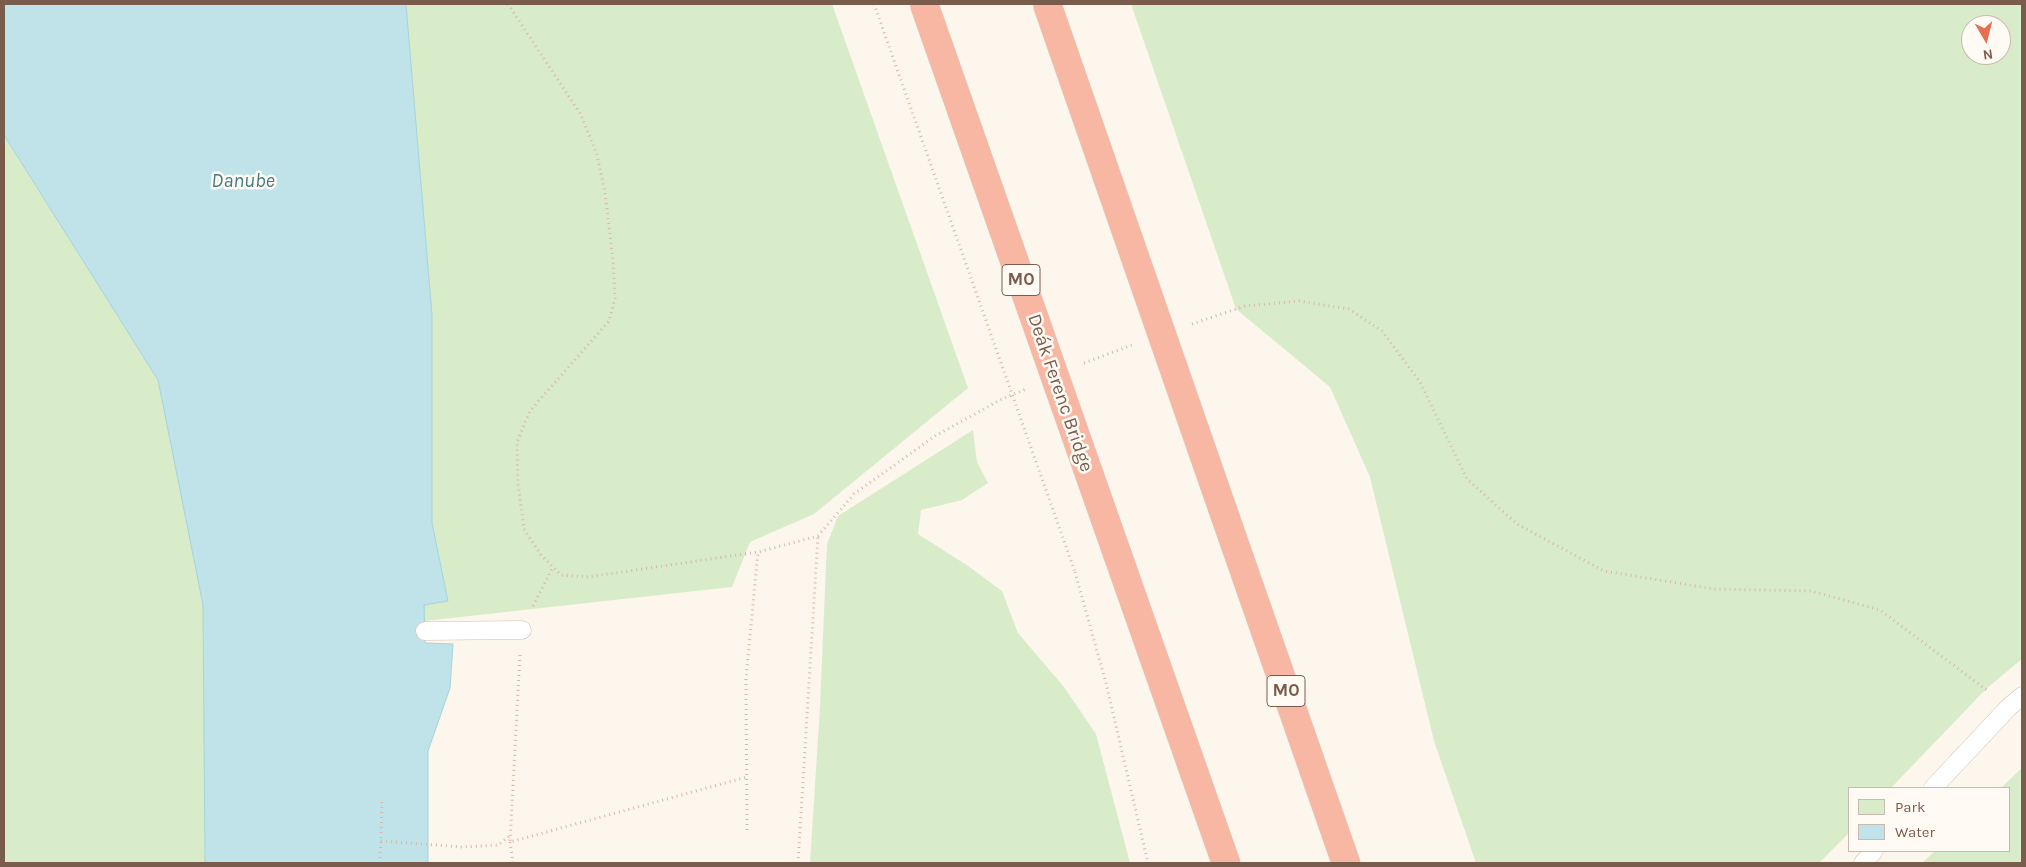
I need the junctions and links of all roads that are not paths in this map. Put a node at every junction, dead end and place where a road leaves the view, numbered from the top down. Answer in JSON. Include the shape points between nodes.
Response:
{"nodes":[{"id":1,"x":924,"y":4,"type":"edge"},
{"id":2,"x":1046,"y":4,"type":"edge"},
{"id":3,"x":522,"y":630,"type":"road end"},
{"id":4,"x":425,"y":631,"type":"dead end"},
{"id":5,"x":2016,"y":701,"type":"edge"},
{"id":6,"x":1934,"y":787,"type":"edge"},
{"id":7,"x":1873,"y":852,"type":"edge"},
{"id":8,"x":1226,"y":863,"type":"edge"},
{"id":9,"x":1346,"y":863,"type":"edge"},
{"id":10,"x":1862,"y":863,"type":"edge"}],
"edges":[{"from":1,"to":8,"type":"highway","name":"Deák Ferenc Bridge","number":"M0","bridge":true},
{"from":2,"to":9,"type":"highway","number":"M0","bridge":true},
{"from":3,"to":4,"type":"lane"},
{"from":5,"to":6,"type":"lane"},
{"from":7,"to":10,"type":"lane"}]}
